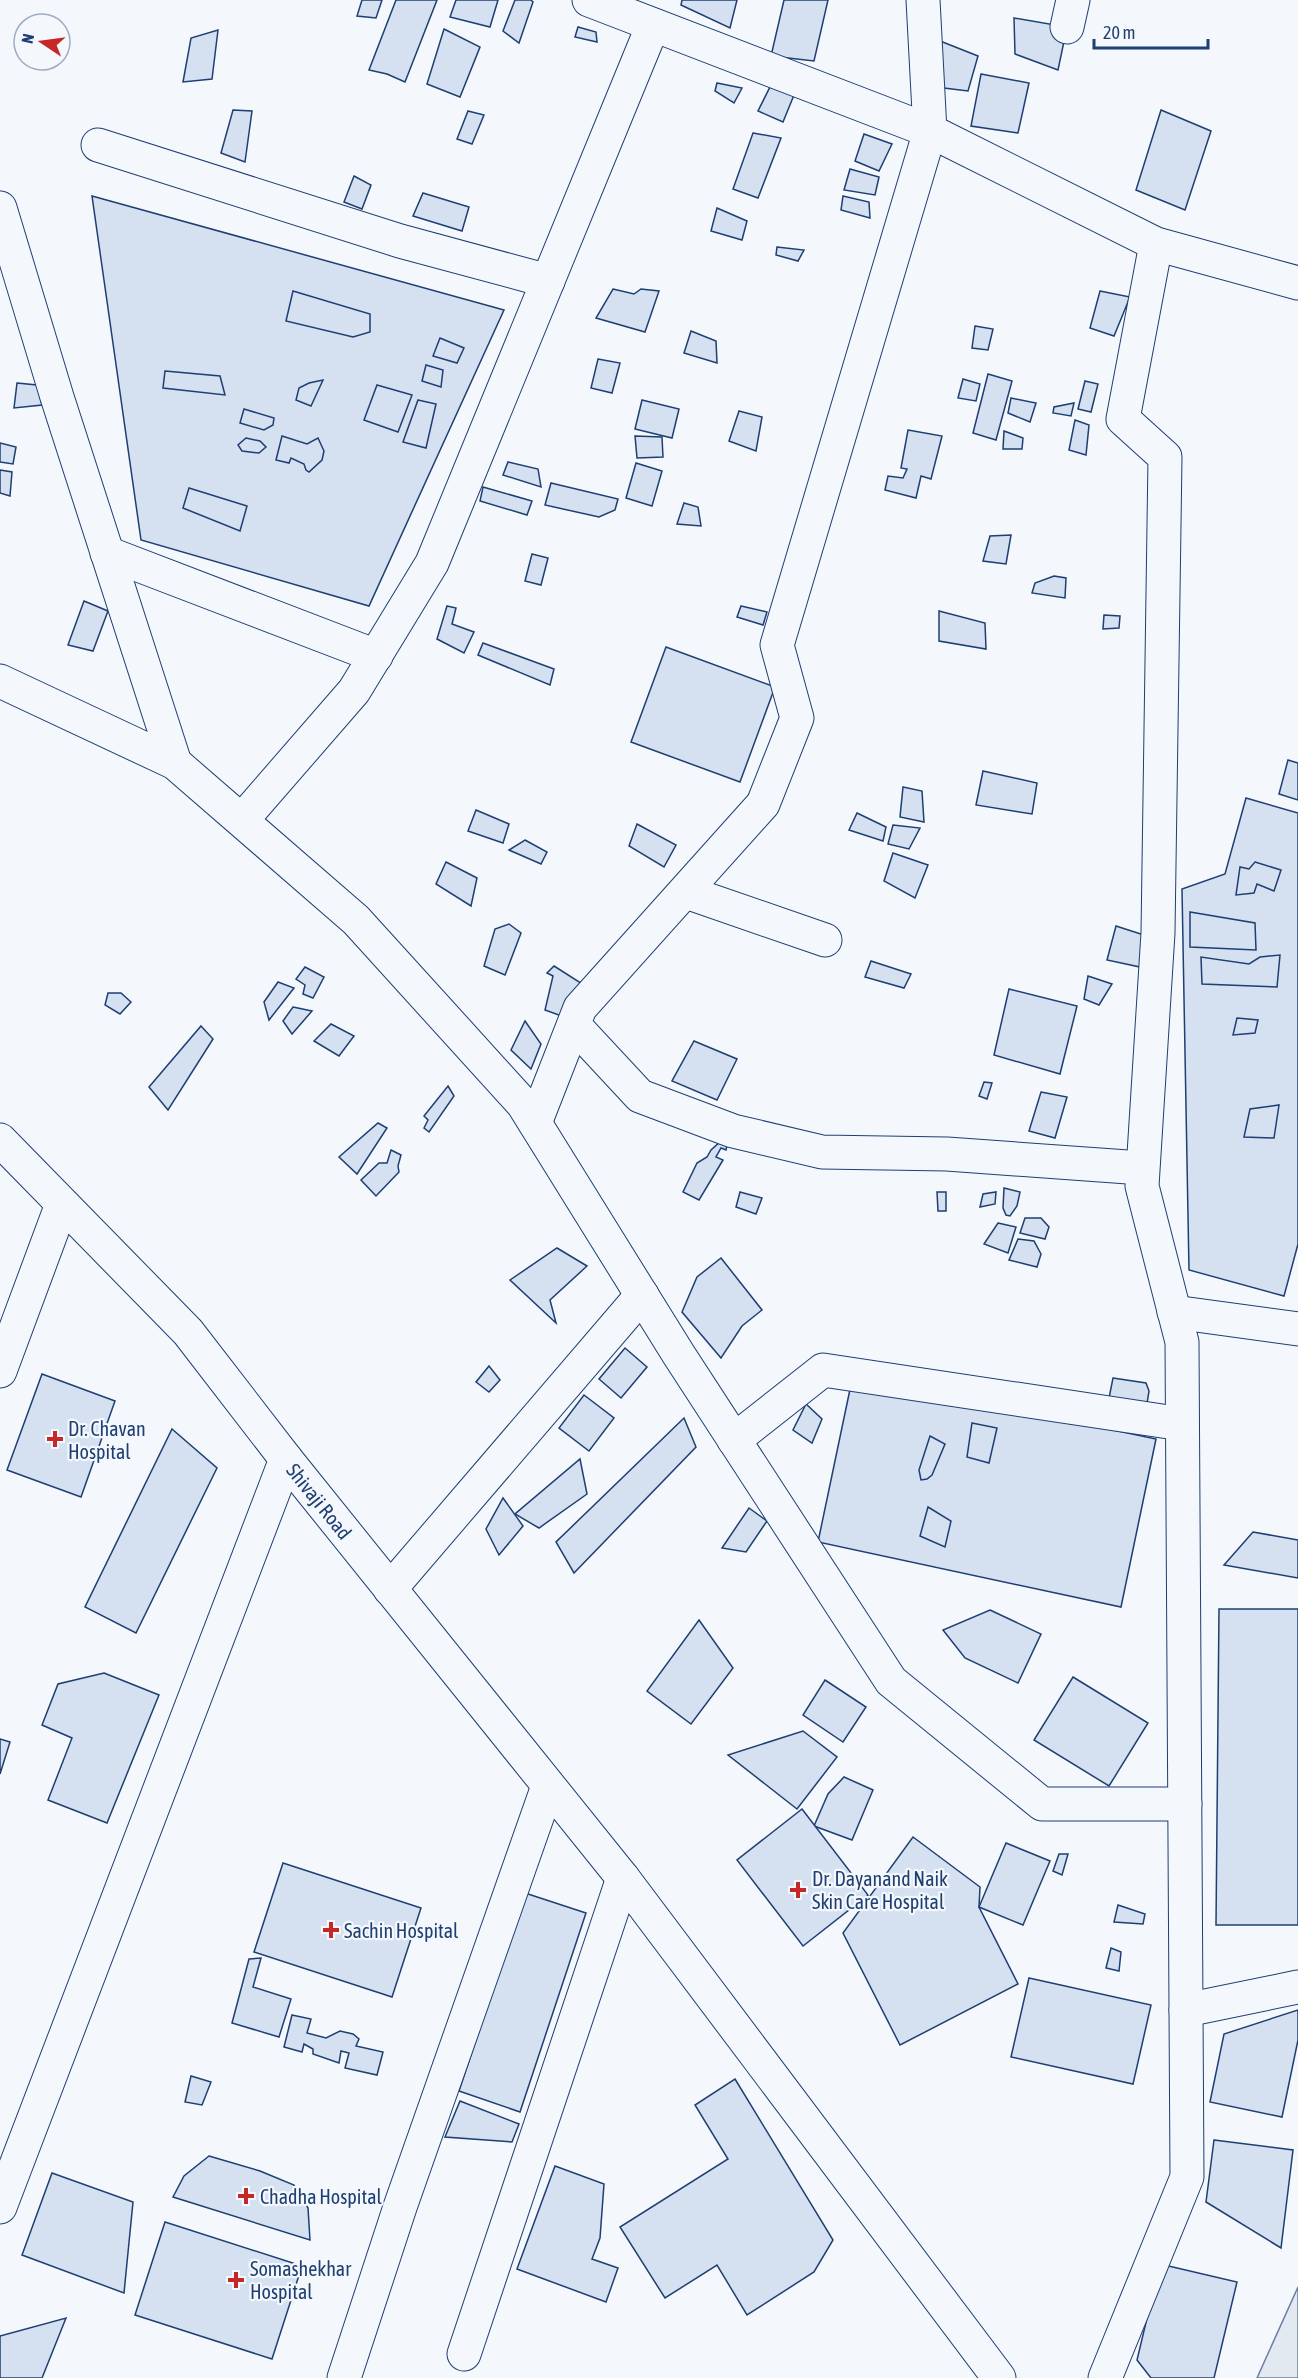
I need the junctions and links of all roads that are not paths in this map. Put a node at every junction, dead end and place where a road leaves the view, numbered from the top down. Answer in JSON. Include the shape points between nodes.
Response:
{"nodes":[{"id":1,"x":589,"y":0,"type":"edge"},
{"id":2,"x":923,"y":0,"type":"edge"},
{"id":3,"x":653,"y":25,"type":"junction"},
{"id":4,"x":930,"y":131,"type":"junction"},
{"id":5,"x":98,"y":145,"type":"dead end"},
{"id":6,"x":0,"y":208,"type":"edge"},
{"id":7,"x":1156,"y":244,"type":"junction"},
{"id":8,"x":548,"y":281,"type":"junction"},
{"id":9,"x":1298,"y":282,"type":"edge"},
{"id":10,"x":107,"y":553,"type":"junction"},
{"id":11,"x":376,"y":656,"type":"junction"},
{"id":12,"x":0,"y":681,"type":"edge"},
{"id":13,"x":175,"y":763,"type":"junction"},
{"id":14,"x":242,"y":820,"type":"junction"},
{"id":15,"x":686,"y":892,"type":"junction"},
{"id":16,"x":825,"y":940,"type":"dead end"},
{"id":17,"x":574,"y":1025,"type":"junction"},
{"id":18,"x":535,"y":1123,"type":"junction"},
{"id":19,"x":0,"y":1140,"type":"edge"},
{"id":20,"x":1142,"y":1168,"type":"junction"},
{"id":21,"x":62,"y":1204,"type":"junction"},
{"id":22,"x":642,"y":1295,"type":"junction"},
{"id":23,"x":1174,"y":1312,"type":"junction"},
{"id":24,"x":1298,"y":1329,"type":"edge"},
{"id":25,"x":0,"y":1371,"type":"edge"},
{"id":26,"x":1182,"y":1424,"type":"junction"},
{"id":27,"x":734,"y":1440,"type":"junction"},
{"id":28,"x":286,"y":1460,"type":"junction"},
{"id":29,"x":390,"y":1589,"type":"junction"},
{"id":30,"x":548,"y":1785,"type":"junction"},
{"id":31,"x":1185,"y":1804,"type":"junction"},
{"id":32,"x":623,"y":1878,"type":"junction"},
{"id":33,"x":1298,"y":1987,"type":"edge"},
{"id":34,"x":1186,"y":2010,"type":"junction"},
{"id":35,"x":0,"y":2207,"type":"edge"},
{"id":36,"x":464,"y":2354,"type":"dead end"},
{"id":37,"x":344,"y":2378,"type":"edge"},
{"id":38,"x":999,"y":2378,"type":"edge"},
{"id":39,"x":1105,"y":2378,"type":"edge"}],
"edges":[{"from":1,"to":3,"type":"street"},
{"from":2,"to":4,"type":"street"},
{"from":3,"to":4,"type":"street"},
{"from":3,"to":8,"type":"street"},
{"from":4,"to":7,"type":"street"},
{"from":4,"to":15,"type":"street","via":[[777,645],[797,718],[763,804]]},
{"from":5,"to":8,"type":"street","via":[[400,242]]},
{"from":6,"to":10,"type":"street"},
{"from":7,"to":9,"type":"street"},
{"from":7,"to":20,"type":"street","via":[[1123,419],[1165,457],[1158,933]]},
{"from":8,"to":11,"type":"street","via":[[432,563]]},
{"from":10,"to":11,"type":"street"},
{"from":10,"to":13,"type":"street"},
{"from":11,"to":14,"type":"street","via":[[354,691]]},
{"from":12,"to":13,"type":"street"},
{"from":13,"to":14,"type":"street"},
{"from":14,"to":18,"type":"street","via":[[356,920],[523,1104]]},
{"from":15,"to":16,"type":"street"},
{"from":15,"to":17,"type":"street","via":[[580,1008]]},
{"from":17,"to":18,"type":"street"},
{"from":17,"to":20,"type":"street","via":[[640,1096],[733,1131],[822,1152],[947,1154]]},
{"from":18,"to":22,"type":"street"},
{"from":19,"to":21,"type":"street","name":"Shivaji Road"},
{"from":20,"to":23,"type":"street","via":[[1142,1186]]},
{"from":21,"to":25,"type":"street"},
{"from":21,"to":28,"type":"street","name":"Shivaji Road","via":[[188,1332]]},
{"from":22,"to":27,"type":"street"},
{"from":22,"to":29,"type":"street"},
{"from":23,"to":24,"type":"street"},
{"from":23,"to":26,"type":"street","via":[[1182,1342]]},
{"from":26,"to":27,"type":"street","via":[[823,1370]]},
{"from":26,"to":31,"type":"street"},
{"from":27,"to":31,"type":"street","via":[[891,1681],[1024,1790],[1042,1804]]},
{"from":28,"to":29,"type":"street","name":"Shivaji Road"},
{"from":28,"to":35,"type":"street"},
{"from":29,"to":30,"type":"street","name":"Shivaji Road"},
{"from":30,"to":32,"type":"street","name":"Shivaji Road"},
{"from":30,"to":37,"type":"street"},
{"from":31,"to":34,"type":"street"},
{"from":32,"to":36,"type":"street"},
{"from":32,"to":38,"type":"street","name":"Shivaji Road"},
{"from":33,"to":34,"type":"street"},
{"from":34,"to":39,"type":"street","via":[[1187,2177]]}]}
